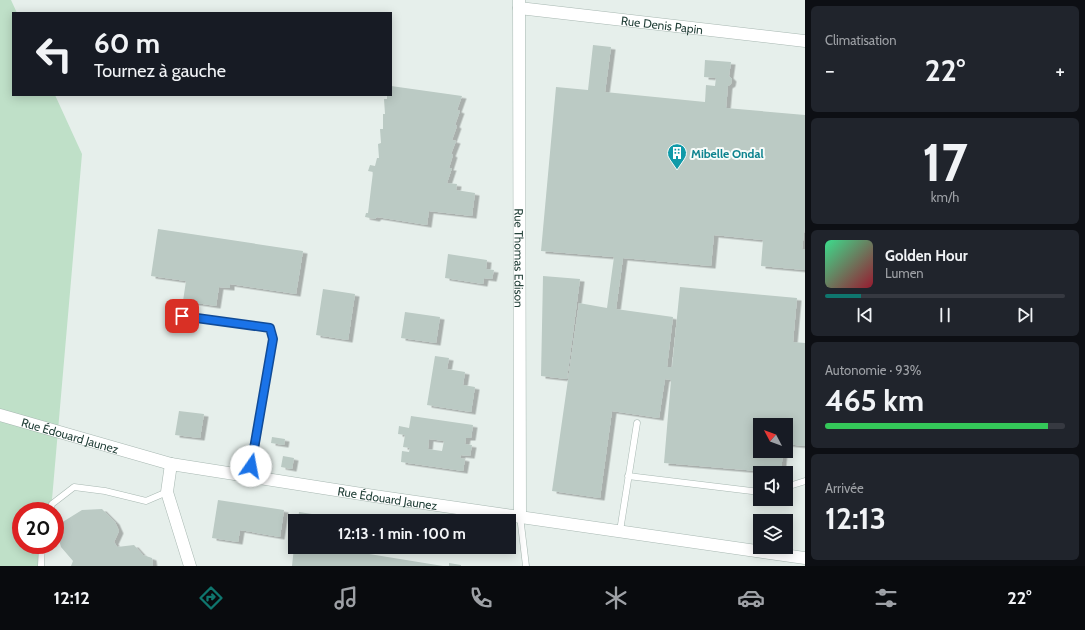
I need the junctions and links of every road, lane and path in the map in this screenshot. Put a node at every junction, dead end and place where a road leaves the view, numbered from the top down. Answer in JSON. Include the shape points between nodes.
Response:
{"nodes":[{"id":1,"x":519,"y":4,"type":"edge"},
{"id":2,"x":805,"y":41,"type":"edge"},
{"id":3,"x":182,"y":316,"type":"dead end"},
{"id":4,"x":0,"y":415,"type":"edge"},
{"id":5,"x":637,"y":423,"type":"dead end"},
{"id":6,"x":171,"y":464,"type":"junction"},
{"id":7,"x":249,"y":476,"type":"junction"},
{"id":8,"x":628,"y":476,"type":"junction"},
{"id":9,"x":805,"y":481,"type":"edge"},
{"id":10,"x":793,"y":485,"type":"edge"},
{"id":11,"x":753,"y":491,"type":"edge"},
{"id":12,"x":167,"y":492,"type":"junction"},
{"id":13,"x":55,"y":502,"type":"edge"},
{"id":14,"x":520,"y":516,"type":"junction"},
{"id":15,"x":620,"y":531,"type":"junction"},
{"id":16,"x":42,"y":554,"type":"edge"},
{"id":17,"x":805,"y":558,"type":"edge"},
{"id":18,"x":41,"y":566,"type":"edge"},
{"id":19,"x":190,"y":566,"type":"edge"},
{"id":20,"x":526,"y":566,"type":"edge"}],
"edges":[{"from":1,"to":2,"type":"street","name":"Rue Denis Papin"},
{"from":1,"to":14,"type":"street","name":"Rue Thomas Edison"},
{"from":3,"to":7,"type":"lane","via":[[270,328],[273,339]]},
{"from":4,"to":6,"type":"street","name":"Rue Édouard Jaunez"},
{"from":5,"to":8,"type":"lane"},
{"from":6,"to":7,"type":"street","name":"Rue Édouard Jaunez"},
{"from":6,"to":12,"type":"street"},
{"from":7,"to":14,"type":"street","name":"Rue Édouard Jaunez"},
{"from":8,"to":11,"type":"lane"},
{"from":8,"to":15,"type":"lane"},
{"from":9,"to":10,"type":"lane"},
{"from":12,"to":13,"type":"lane","via":[[146,500],[74,487]]},
{"from":12,"to":19,"type":"street"},
{"from":14,"to":15,"type":"street","name":"Rue Édouard Jaunez"},
{"from":14,"to":20,"type":"lane"},
{"from":15,"to":17,"type":"street","name":"Rue Édouard Jaunez"},
{"from":16,"to":18,"type":"lane"}]}
